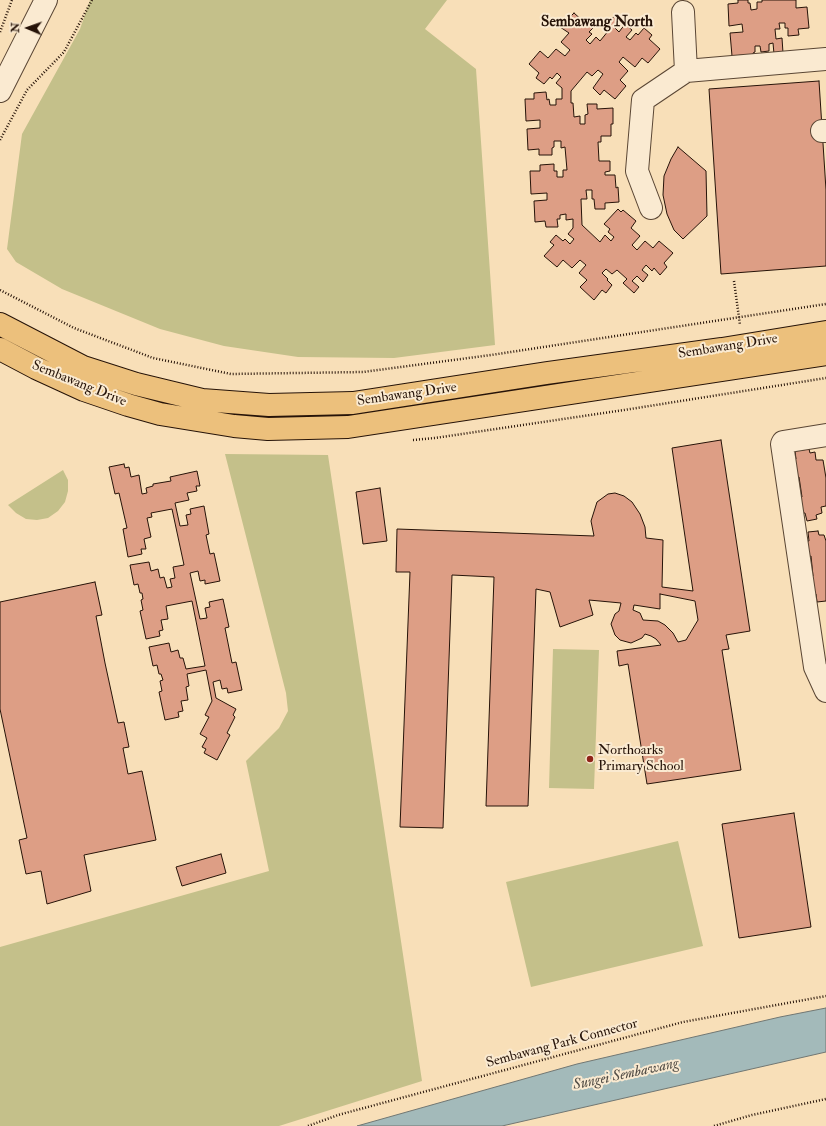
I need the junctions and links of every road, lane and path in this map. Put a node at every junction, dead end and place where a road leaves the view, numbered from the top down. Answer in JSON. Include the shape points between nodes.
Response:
{"nodes":[{"id":1,"x":12,"y":0,"type":"edge"},
{"id":2,"x":46,"y":0,"type":"edge"},
{"id":3,"x":92,"y":0,"type":"edge"},
{"id":4,"x":683,"y":12,"type":"dead end"},
{"id":5,"x":0,"y":32,"type":"edge"},
{"id":6,"x":826,"y":59,"type":"edge"},
{"id":7,"x":686,"y":71,"type":"junction"},
{"id":8,"x":0,"y":91,"type":"edge"},
{"id":9,"x":0,"y":140,"type":"edge"},
{"id":10,"x":651,"y":208,"type":"dead end"},
{"id":11,"x":734,"y":281,"type":"dead end"},
{"id":12,"x":0,"y":290,"type":"edge"},
{"id":13,"x":826,"y":304,"type":"edge"},
{"id":14,"x":739,"y":317,"type":"junction"},
{"id":15,"x":0,"y":324,"type":"edge"},
{"id":16,"x":826,"y":332,"type":"edge"},
{"id":17,"x":0,"y":349,"type":"edge"},
{"id":18,"x":826,"y":354,"type":"edge"},
{"id":19,"x":826,"y":435,"type":"edge"},
{"id":20,"x":826,"y":691,"type":"edge"},
{"id":21,"x":826,"y":996,"type":"edge"},
{"id":22,"x":826,"y":1099,"type":"edge"},
{"id":23,"x":308,"y":1126,"type":"edge"},
{"id":24,"x":714,"y":1126,"type":"edge"}],
"edges":[{"from":1,"to":5,"type":"path"},
{"from":2,"to":8,"type":"street"},
{"from":3,"to":9,"type":"path","via":[[64,52],[27,90]]},
{"from":4,"to":7,"type":"street"},
{"from":6,"to":7,"type":"street"},
{"from":7,"to":10,"type":"street","via":[[643,100],[637,171]]},
{"from":11,"to":14,"type":"path"},
{"from":12,"to":14,"type":"path","via":[[74,328],[153,358],[231,374],[363,372]]},
{"from":13,"to":14,"type":"path"},
{"from":15,"to":16,"type":"main road","name":"Sembawang Drive","via":[[83,367],[136,384],[202,400],[269,405],[353,403]]},
{"from":17,"to":18,"type":"main road","name":"Sembawang Drive","via":[[84,390],[128,405],[167,416],[268,429],[348,427]]},
{"from":19,"to":20,"type":"street","via":[[782,444],[815,668]]},
{"from":21,"to":23,"type":"path","name":"Sembawang Park Connector","via":[[683,1022],[338,1115]]},
{"from":22,"to":24,"type":"path"}]}
